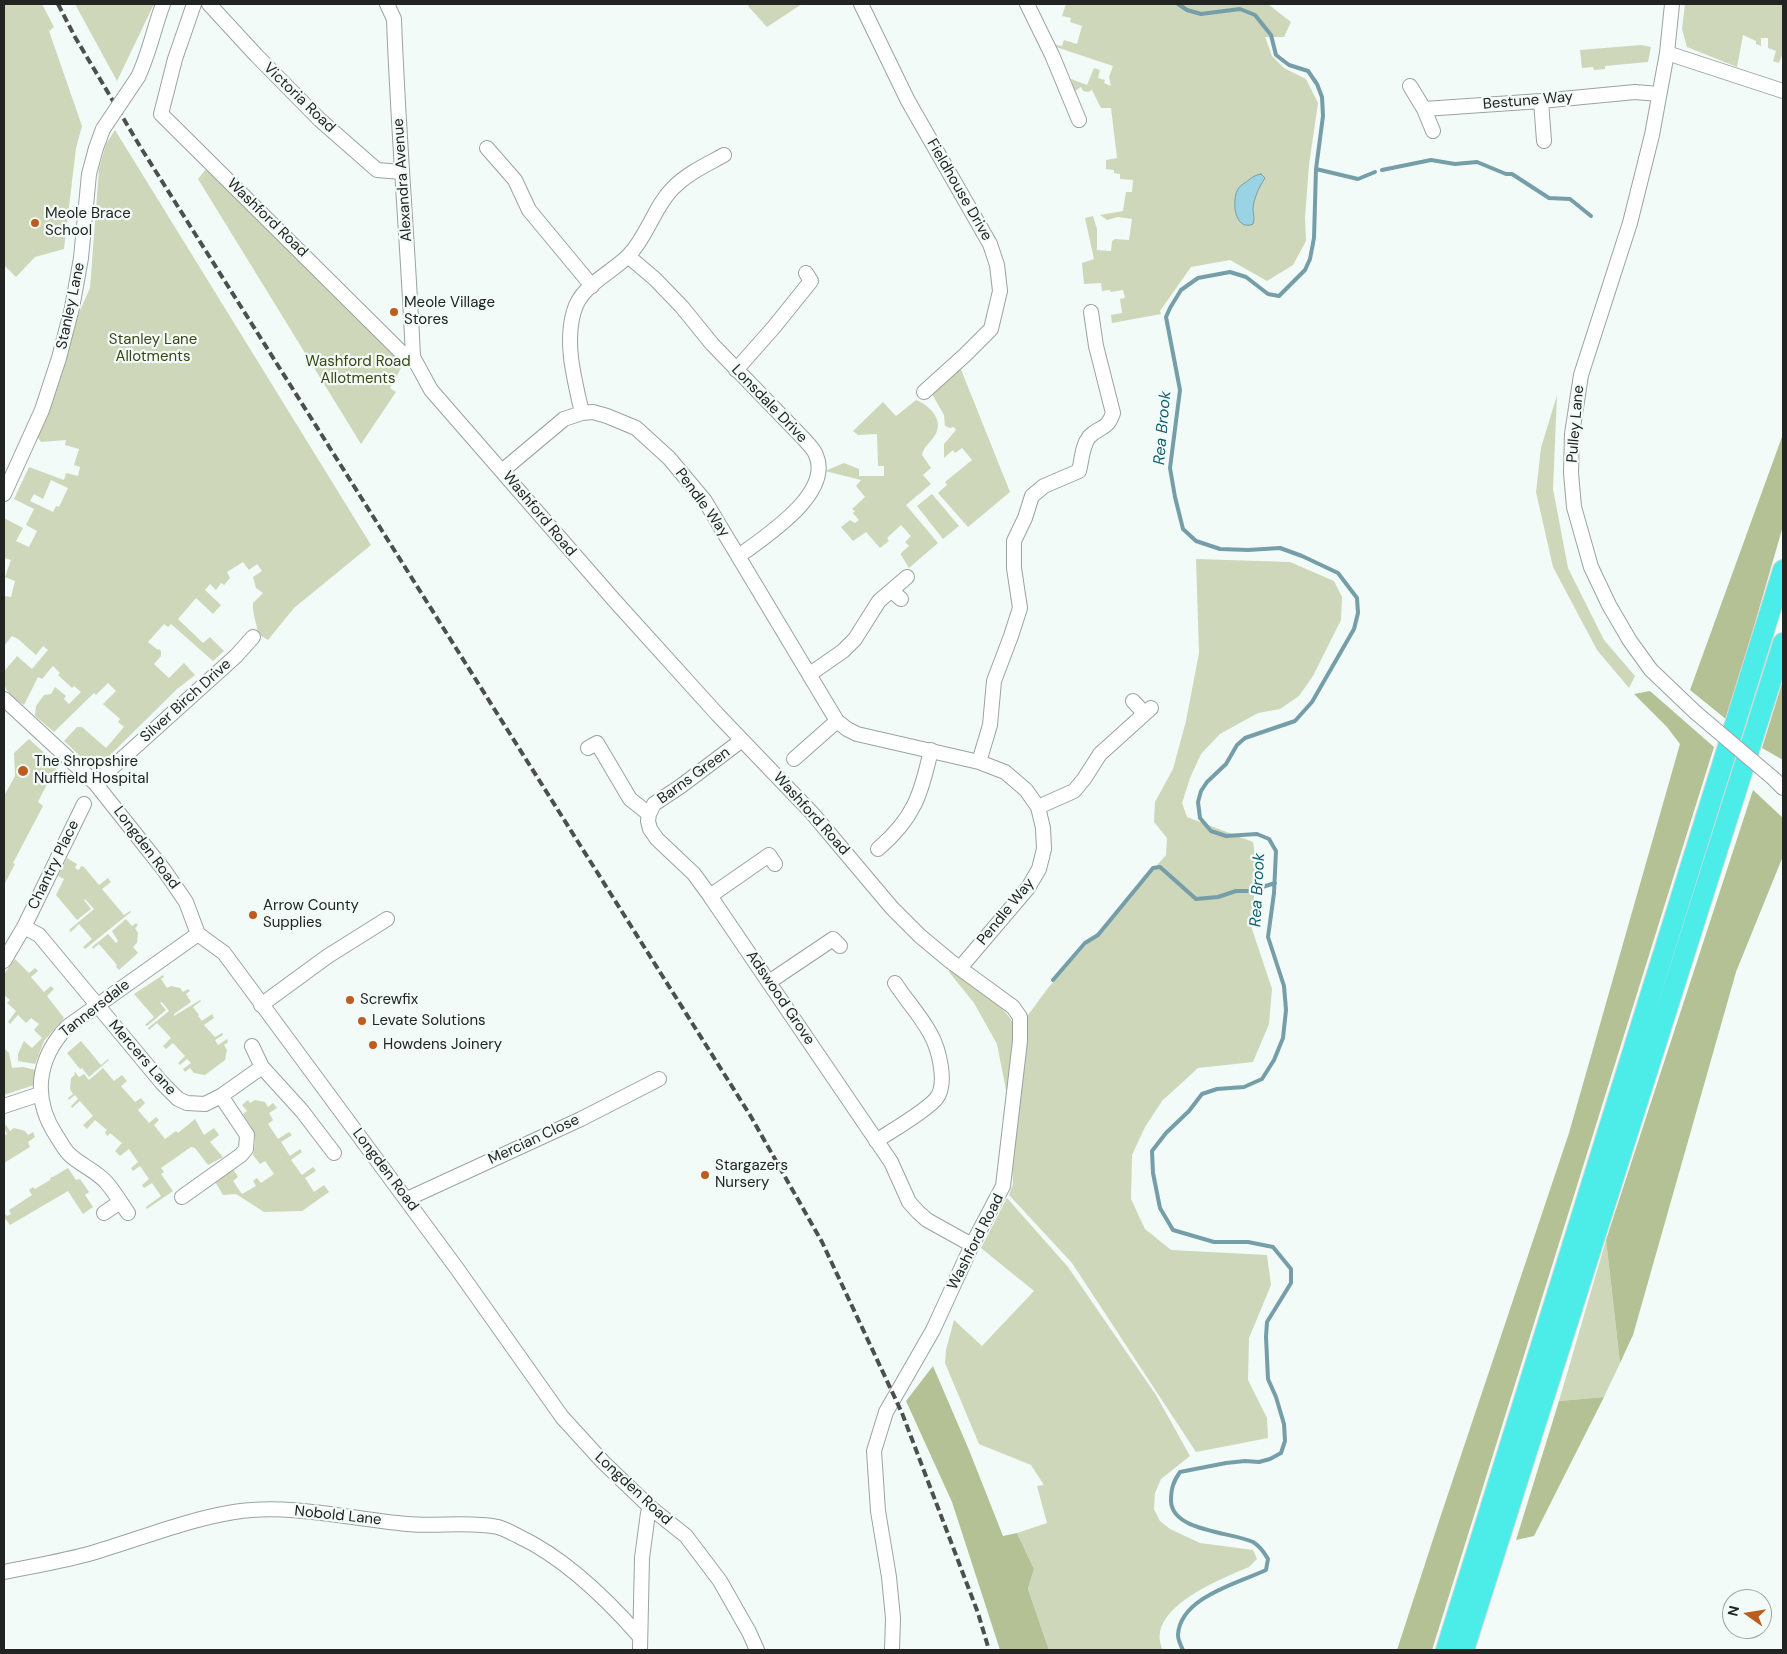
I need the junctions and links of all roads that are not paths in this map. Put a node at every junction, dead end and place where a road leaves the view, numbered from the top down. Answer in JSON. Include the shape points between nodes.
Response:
{"nodes":[{"id":1,"x":163,"y":4,"type":"edge"},
{"id":2,"x":194,"y":4,"type":"edge"},
{"id":3,"x":209,"y":4,"type":"edge"},
{"id":4,"x":387,"y":4,"type":"edge"},
{"id":5,"x":861,"y":4,"type":"edge"},
{"id":6,"x":1027,"y":4,"type":"edge"},
{"id":7,"x":1672,"y":4,"type":"edge"},
{"id":8,"x":1666,"y":53,"type":"junction"},
{"id":9,"x":1410,"y":86,"type":"dead end"},
{"id":10,"x":1783,"y":91,"type":"edge"},
{"id":11,"x":1659,"y":94,"type":"junction"},
{"id":12,"x":1541,"y":101,"type":"junction"},
{"id":13,"x":1424,"y":109,"type":"junction"},
{"id":14,"x":1079,"y":120,"type":"dead end"},
{"id":15,"x":1433,"y":131,"type":"dead end"},
{"id":16,"x":1544,"y":141,"type":"dead end"},
{"id":17,"x":494,"y":150,"type":"dead end"},
{"id":18,"x":724,"y":155,"type":"dead end"},
{"id":19,"x":401,"y":172,"type":"junction"},
{"id":20,"x":628,"y":256,"type":"junction"},
{"id":21,"x":813,"y":281,"type":"dead end"},
{"id":22,"x":592,"y":286,"type":"junction"},
{"id":23,"x":1091,"y":312,"type":"dead end"},
{"id":24,"x":413,"y":357,"type":"junction"},
{"id":25,"x":736,"y":370,"type":"junction"},
{"id":26,"x":924,"y":392,"type":"dead end"},
{"id":27,"x":582,"y":413,"type":"junction"},
{"id":28,"x":502,"y":471,"type":"junction"},
{"id":29,"x":4,"y":494,"type":"edge"},
{"id":30,"x":739,"y":556,"type":"junction"},
{"id":31,"x":1783,"y":570,"type":"edge"},
{"id":32,"x":907,"y":577,"type":"dead end"},
{"id":33,"x":253,"y":637,"type":"dead end"},
{"id":34,"x":1783,"y":643,"type":"edge"},
{"id":35,"x":810,"y":674,"type":"junction"},
{"id":36,"x":4,"y":699,"type":"edge"},
{"id":37,"x":1133,"y":701,"type":"dead end"},
{"id":38,"x":838,"y":721,"type":"junction"},
{"id":39,"x":742,"y":740,"type":"junction"},
{"id":40,"x":596,"y":743,"type":"dead end"},
{"id":41,"x":931,"y":750,"type":"junction"},
{"id":42,"x":804,"y":756,"type":"dead end"},
{"id":43,"x":979,"y":762,"type":"junction"},
{"id":44,"x":95,"y":783,"type":"junction"},
{"id":45,"x":1779,"y":784,"type":"edge"},
{"id":46,"x":84,"y":804,"type":"dead end"},
{"id":47,"x":1038,"y":807,"type":"junction"},
{"id":48,"x":649,"y":814,"type":"junction"},
{"id":49,"x":878,"y":849,"type":"dead end"},
{"id":50,"x":769,"y":855,"type":"dead end"},
{"id":51,"x":710,"y":896,"type":"junction"},
{"id":52,"x":387,"y":919,"type":"dead end"},
{"id":53,"x":24,"y":927,"type":"junction"},
{"id":54,"x":198,"y":934,"type":"junction"},
{"id":55,"x":834,"y":938,"type":"dead end"},
{"id":56,"x":4,"y":961,"type":"edge"},
{"id":57,"x":960,"y":968,"type":"junction"},
{"id":58,"x":768,"y":982,"type":"junction"},
{"id":59,"x":902,"y":987,"type":"dead end"},
{"id":60,"x":96,"y":1005,"type":"junction"},
{"id":61,"x":261,"y":1005,"type":"junction"},
{"id":62,"x":252,"y":1046,"type":"dead end"},
{"id":63,"x":262,"y":1067,"type":"junction"},
{"id":64,"x":659,"y":1079,"type":"dead end"},
{"id":65,"x":40,"y":1094,"type":"junction"},
{"id":66,"x":221,"y":1096,"type":"junction"},
{"id":67,"x":4,"y":1106,"type":"edge"},
{"id":68,"x":876,"y":1141,"type":"junction"},
{"id":69,"x":334,"y":1153,"type":"dead end"},
{"id":70,"x":182,"y":1197,"type":"dead end"},
{"id":71,"x":407,"y":1199,"type":"junction"},
{"id":72,"x":104,"y":1213,"type":"dead end"},
{"id":73,"x":972,"y":1245,"type":"junction"},
{"id":74,"x":651,"y":1508,"type":"junction"},
{"id":75,"x":4,"y":1572,"type":"edge"},
{"id":76,"x":640,"y":1644,"type":"edge"},
{"id":77,"x":757,"y":1650,"type":"edge"},
{"id":78,"x":892,"y":1650,"type":"edge"},
{"id":79,"x":1446,"y":1650,"type":"edge"},
{"id":80,"x":1464,"y":1650,"type":"edge"}],
"edges":[{"from":1,"to":29,"type":"street","name":"Stanley Lane","bridge":true,"via":[[138,77],[104,129],[96,148],[89,174],[81,258],[59,358],[42,410]]},
{"from":2,"to":24,"type":"street","name":"Washford Road","via":[[161,114],[403,354]]},
{"from":3,"to":19,"type":"street","name":"Victoria Road","via":[[320,120],[377,170]]},
{"from":4,"to":19,"type":"street","name":"Alexandra Avenue","via":[[394,19]]},
{"from":5,"to":26,"type":"street","name":"Fieldhouse Drive","via":[[908,101],[990,244],[997,265],[1000,291],[991,329]]},
{"from":6,"to":14,"type":"street"},
{"from":7,"to":8,"type":"street","name":"Pulley Lane"},
{"from":8,"to":10,"type":"street"},
{"from":8,"to":11,"type":"street","name":"Pulley Lane"},
{"from":9,"to":13,"type":"street"},
{"from":11,"to":12,"type":"street","name":"Bestune Way","via":[[1635,92]]},
{"from":11,"to":45,"type":"street","name":"Pulley Lane","bridge":true,"via":[[1630,223],[1581,375],[1572,434],[1574,507],[1590,567],[1630,641],[1652,670],[1695,712]]},
{"from":12,"to":13,"type":"street","name":"Bestune Way"},
{"from":12,"to":16,"type":"street"},
{"from":13,"to":15,"type":"street"},
{"from":17,"to":22,"type":"street","via":[[515,180],[529,210]]},
{"from":18,"to":20,"type":"street","via":[[706,170],[687,176],[672,189]]},
{"from":19,"to":24,"type":"street","name":"Alexandra Avenue"},
{"from":20,"to":22,"type":"street"},
{"from":20,"to":25,"type":"street","name":"Lonsdale Drive","via":[[682,307]]},
{"from":21,"to":25,"type":"street"},
{"from":22,"to":27,"type":"street","via":[[574,308],[570,330],[574,376]]},
{"from":23,"to":43,"type":"street","via":[[1113,413],[1110,422],[1090,436],[1084,446],[1079,471],[1044,486],[1032,496],[1014,541],[1020,608],[994,680],[990,725]]},
{"from":24,"to":28,"type":"street","name":"Washford Road","via":[[431,390]]},
{"from":25,"to":30,"type":"street","name":"Lonsdale Drive","via":[[804,439],[816,454],[818,465],[818,477],[810,494],[778,527]]},
{"from":27,"to":28,"type":"street","via":[[564,419]]},
{"from":27,"to":30,"type":"street","name":"Pendle Way","via":[[593,412],[636,428],[669,458],[705,501]]},
{"from":28,"to":39,"type":"street","name":"Washford Road"},
{"from":30,"to":35,"type":"street","name":"Pendle Way"},
{"from":31,"to":79,"type":"highway"},
{"from":32,"to":35,"type":"street","via":[[896,595],[879,601],[843,651]]},
{"from":33,"to":44,"type":"street","name":"Silver Birch Drive"},
{"from":34,"to":80,"type":"highway"},
{"from":35,"to":38,"type":"street","name":"Pendle Way"},
{"from":36,"to":44,"type":"street","name":"Longden Road"},
{"from":37,"to":47,"type":"street","via":[[1148,710],[1100,754],[1074,791]]},
{"from":38,"to":41,"type":"street","name":"Pendle Way","via":[[857,734]]},
{"from":38,"to":42,"type":"street"},
{"from":39,"to":48,"type":"street","name":"Barns Green","via":[[654,804]]},
{"from":39,"to":57,"type":"street","name":"Washford Road","via":[[812,813],[892,908]]},
{"from":40,"to":48,"type":"street","via":[[630,799]]},
{"from":41,"to":43,"type":"street","name":"Pendle Way"},
{"from":41,"to":49,"type":"street","via":[[924,785],[898,839]]},
{"from":43,"to":47,"type":"street","name":"Pendle Way","via":[[1005,772],[1026,790]]},
{"from":44,"to":54,"type":"street","name":"Longden Road","via":[[186,902]]},
{"from":46,"to":53,"type":"street","name":"Chantry Place"},
{"from":47,"to":57,"type":"street","name":"Pendle Way","via":[[1044,849],[1039,869],[1028,888]]},
{"from":48,"to":51,"type":"street","name":"Adswood Grove","via":[[650,829],[657,839],[694,874]]},
{"from":50,"to":51,"type":"street"},
{"from":51,"to":58,"type":"street","name":"Adswood Grove"},
{"from":52,"to":61,"type":"street","via":[[328,956]]},
{"from":53,"to":56,"type":"street","name":"Chantry Place"},
{"from":53,"to":60,"type":"street","name":"Chantry Place","via":[[39,936]]},
{"from":54,"to":60,"type":"street","name":"Tannersdale"},
{"from":54,"to":61,"type":"street","name":"Longden Road","via":[[224,952]]},
{"from":55,"to":58,"type":"street"},
{"from":57,"to":73,"type":"street","name":"Washford Road","via":[[1014,1007],[1020,1017],[1003,1186]]},
{"from":58,"to":68,"type":"street","name":"Adswood Grove"},
{"from":59,"to":68,"type":"street","via":[[930,1033],[942,1069],[941,1090],[927,1107]]},
{"from":60,"to":65,"type":"street","name":"Tannersdale","via":[[56,1039],[47,1058]]},
{"from":60,"to":66,"type":"street","name":"Mercers Lane","via":[[178,1099],[205,1104]]},
{"from":61,"to":71,"type":"street","name":"Longden Road"},
{"from":62,"to":63,"type":"street"},
{"from":63,"to":66,"type":"street","name":"Mercers Lane"},
{"from":63,"to":69,"type":"street"},
{"from":64,"to":71,"type":"street","name":"Mercian Close"},
{"from":65,"to":67,"type":"street"},
{"from":65,"to":72,"type":"street","name":"Tannersdale","via":[[50,1126],[68,1154],[97,1173],[124,1207]]},
{"from":66,"to":70,"type":"street","via":[[247,1135],[246,1149]]},
{"from":68,"to":73,"type":"street","name":"Adswood Grove","via":[[891,1162],[909,1202],[927,1220]]},
{"from":71,"to":74,"type":"street","name":"Longden Road","via":[[562,1417]]},
{"from":73,"to":78,"type":"street","name":"Washford Road","via":[[933,1330],[886,1412],[874,1451],[878,1511],[893,1618]]},
{"from":74,"to":76,"type":"street","name":"Nobold Lane","via":[[642,1558]]},
{"from":74,"to":77,"type":"street","name":"Longden Road","via":[[686,1536],[715,1574]]},
{"from":75,"to":76,"type":"street","name":"Nobold Lane","via":[[91,1553],[177,1525],[234,1512],[308,1512],[409,1524],[500,1527],[534,1543],[572,1571],[619,1613]]}]}
